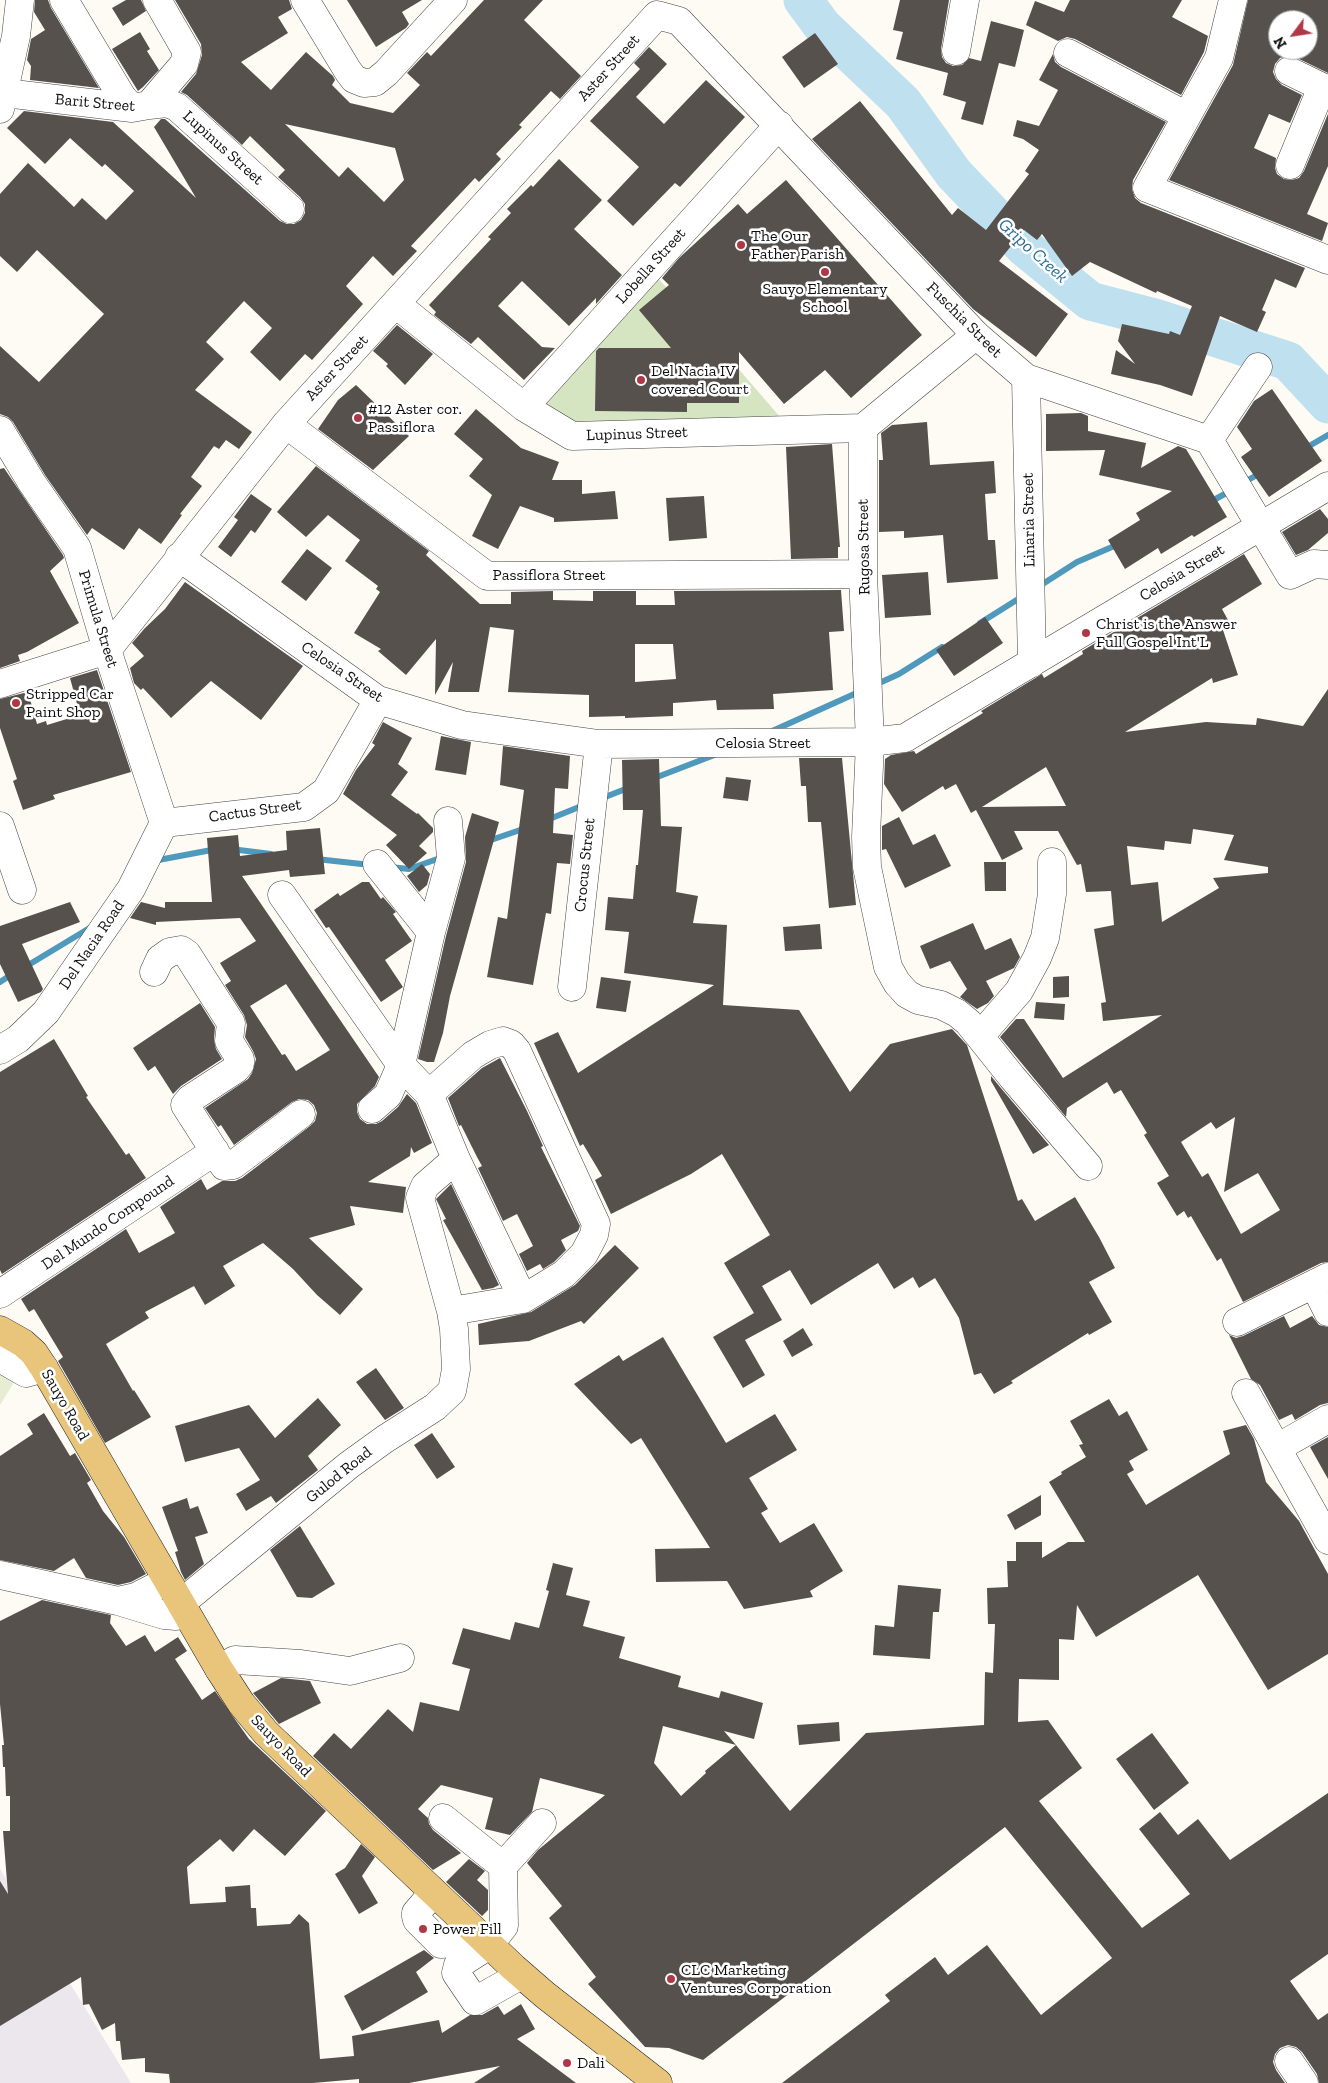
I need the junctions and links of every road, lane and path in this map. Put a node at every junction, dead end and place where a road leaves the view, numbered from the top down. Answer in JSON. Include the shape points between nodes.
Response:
{"nodes":[{"id":1,"x":20,"y":0,"type":"edge"},
{"id":2,"x":64,"y":0,"type":"edge"},
{"id":3,"x":158,"y":0,"type":"edge"},
{"id":4,"x":305,"y":0,"type":"edge"},
{"id":5,"x":454,"y":0,"type":"edge"},
{"id":6,"x":965,"y":0,"type":"edge"},
{"id":7,"x":1233,"y":0,"type":"edge"},
{"id":8,"x":657,"y":15,"type":"joint"},
{"id":9,"x":956,"y":51,"type":"dead end"},
{"id":10,"x":1068,"y":53,"type":"dead end"},
{"id":11,"x":1289,"y":71,"type":"dead end"},
{"id":12,"x":1325,"y":89,"type":"edge"},
{"id":13,"x":2,"y":101,"type":"edge"},
{"id":14,"x":140,"y":107,"type":"junction"},
{"id":15,"x":1187,"y":116,"type":"junction"},
{"id":16,"x":778,"y":125,"type":"junction"},
{"id":17,"x":1290,"y":166,"type":"dead end"},
{"id":18,"x":290,"y":209,"type":"dead end"},
{"id":19,"x":1327,"y":258,"type":"edge"},
{"id":20,"x":396,"y":304,"type":"junction"},
{"id":21,"x":976,"y":335,"type":"junction"},
{"id":22,"x":1258,"y":367,"type":"dead end"},
{"id":23,"x":1026,"y":378,"type":"junction"},
{"id":24,"x":524,"y":407,"type":"junction"},
{"id":25,"x":286,"y":424,"type":"junction"},
{"id":26,"x":863,"y":428,"type":"junction"},
{"id":27,"x":0,"y":430,"type":"edge"},
{"id":28,"x":1209,"y":440,"type":"junction"},
{"id":29,"x":1328,"y":486,"type":"edge"},
{"id":30,"x":1261,"y":526,"type":"junction"},
{"id":31,"x":179,"y":556,"type":"junction"},
{"id":32,"x":1328,"y":565,"type":"edge"},
{"id":33,"x":863,"y":574,"type":"junction"},
{"id":34,"x":107,"y":650,"type":"junction"},
{"id":35,"x":1032,"y":663,"type":"junction"},
{"id":36,"x":0,"y":684,"type":"edge"},
{"id":37,"x":378,"y":700,"type":"junction"},
{"id":38,"x":870,"y":742,"type":"junction"},
{"id":39,"x":599,"y":744,"type":"junction"},
{"id":40,"x":448,"y":821,"type":"dead end"},
{"id":41,"x":164,"y":823,"type":"junction"},
{"id":42,"x":0,"y":826,"type":"edge"},
{"id":43,"x":1052,"y":862,"type":"dead end"},
{"id":44,"x":377,"y":864,"type":"dead end"},
{"id":45,"x":22,"y":890,"type":"dead end"},
{"id":46,"x":282,"y":895,"type":"dead end"},
{"id":47,"x":431,"y":932,"type":"junction"},
{"id":48,"x":154,"y":972,"type":"dead end"},
{"id":49,"x":572,"y":987,"type":"dead end"},
{"id":50,"x":980,"y":1036,"type":"junction"},
{"id":51,"x":0,"y":1050,"type":"edge"},
{"id":52,"x":401,"y":1065,"type":"junction"},
{"id":53,"x":429,"y":1094,"type":"junction"},
{"id":54,"x":372,"y":1109,"type":"dead end"},
{"id":55,"x":301,"y":1114,"type":"dead end"},
{"id":56,"x":215,"y":1151,"type":"junction"},
{"id":57,"x":456,"y":1159,"type":"junction"},
{"id":58,"x":1088,"y":1166,"type":"dead end"},
{"id":59,"x":1321,"y":1281,"type":"edge"},
{"id":60,"x":0,"y":1294,"type":"edge"},
{"id":61,"x":523,"y":1299,"type":"junction"},
{"id":62,"x":1328,"y":1312,"type":"edge"},
{"id":63,"x":452,"y":1320,"type":"junction"},
{"id":64,"x":1237,"y":1322,"type":"dead end"},
{"id":65,"x":0,"y":1330,"type":"edge"},
{"id":66,"x":0,"y":1358,"type":"edge"},
{"id":67,"x":44,"y":1368,"type":"junction"},
{"id":68,"x":1246,"y":1393,"type":"dead end"},
{"id":69,"x":1328,"y":1419,"type":"edge"},
{"id":70,"x":1277,"y":1448,"type":"junction"},
{"id":71,"x":1328,"y":1540,"type":"edge"},
{"id":72,"x":0,"y":1575,"type":"edge"},
{"id":73,"x":178,"y":1599,"type":"junction"},
{"id":74,"x":118,"y":1600,"type":"junction"},
{"id":75,"x":400,"y":1658,"type":"dead end"},
{"id":76,"x":218,"y":1669,"type":"junction"},
{"id":77,"x":444,"y":1818,"type":"dead end"},
{"id":78,"x":542,"y":1823,"type":"dead end"},
{"id":79,"x":502,"y":1866,"type":"junction"},
{"id":80,"x":489,"y":1945,"type":"junction"},
{"id":81,"x":521,"y":1975,"type":"junction"},
{"id":82,"x":1289,"y":2061,"type":"dead end"},
{"id":83,"x":658,"y":2083,"type":"edge"},
{"id":84,"x":1304,"y":2083,"type":"edge"}],
"edges":[{"from":1,"to":13,"type":"street"},
{"from":2,"to":14,"type":"street","via":[[122,97]]},
{"from":3,"to":14,"type":"street","name":"Barit Street","via":[[187,52],[184,64]]},
{"from":4,"to":5,"type":"street","via":[[354,79],[364,83],[374,82],[386,73]]},
{"from":6,"to":9,"type":"street"},
{"from":7,"to":15,"type":"street","via":[[1219,58]]},
{"from":8,"to":16,"type":"street","name":"Fuschia Street","via":[[679,21]]},
{"from":8,"to":20,"type":"street","name":"Aster Street"},
{"from":10,"to":15,"type":"street"},
{"from":11,"to":12,"type":"street"},
{"from":12,"to":17,"type":"street"},
{"from":13,"to":14,"type":"street","name":"Barit Street"},
{"from":14,"to":18,"type":"street","name":"Lupinus Street","via":[[167,104],[177,107]]},
{"from":15,"to":19,"type":"street","via":[[1147,188]]},
{"from":16,"to":21,"type":"street","name":"Fuschia Street"},
{"from":16,"to":24,"type":"street","name":"Lobella Street"},
{"from":20,"to":24,"type":"street","name":"Lupinus Street"},
{"from":20,"to":25,"type":"street","name":"Aster Street"},
{"from":21,"to":23,"type":"street","name":"Fuschia Street"},
{"from":21,"to":26,"type":"street"},
{"from":22,"to":28,"type":"street"},
{"from":23,"to":28,"type":"street","name":"Fuschia Street"},
{"from":23,"to":35,"type":"street","name":"Linaria Street"},
{"from":24,"to":26,"type":"street","name":"Lupinus Street","via":[[572,436]]},
{"from":25,"to":31,"type":"street","name":"Aster Street"},
{"from":25,"to":33,"type":"street","name":"Passiflora Street","via":[[487,576]]},
{"from":26,"to":33,"type":"street","name":"Rugosa Street"},
{"from":27,"to":34,"type":"street","name":"Primula Street","via":[[77,548]]},
{"from":28,"to":30,"type":"street"},
{"from":29,"to":30,"type":"street","name":"Celosia Street"},
{"from":30,"to":32,"type":"street","via":[[1290,575],[1314,564]]},
{"from":30,"to":35,"type":"street","name":"Celosia Street"},
{"from":31,"to":34,"type":"street","name":"Aster Street"},
{"from":31,"to":37,"type":"street","name":"Celosia Street"},
{"from":33,"to":38,"type":"street","name":"Rugosa Street"},
{"from":34,"to":36,"type":"street"},
{"from":34,"to":41,"type":"street","name":"Primula Street"},
{"from":35,"to":38,"type":"street","name":"Celosia Street","via":[[905,738]]},
{"from":37,"to":39,"type":"street","name":"Celosia Street","via":[[462,725]]},
{"from":37,"to":41,"type":"street","name":"Cactus Street","via":[[326,791],[304,807]]},
{"from":38,"to":39,"type":"street","name":"Celosia Street"},
{"from":38,"to":50,"type":"street","name":"Rugosa Street","via":[[867,868],[888,967],[907,994],[956,1012]]},
{"from":39,"to":49,"type":"street","name":"Crocus Street"},
{"from":40,"to":47,"type":"street","via":[[452,858]]},
{"from":41,"to":51,"type":"street","name":"Del Nacia Road","via":[[131,888],[46,1012],[18,1039]]},
{"from":42,"to":45,"type":"street"},
{"from":43,"to":50,"type":"street","via":[[1052,894],[1037,958],[1019,992]]},
{"from":44,"to":47,"type":"street"},
{"from":46,"to":52,"type":"street"},
{"from":47,"to":52,"type":"street"},
{"from":48,"to":56,"type":"street","via":[[160,959],[170,952],[181,950],[188,954],[231,1023],[229,1041],[240,1064],[185,1105]]},
{"from":50,"to":58,"type":"street","name":"Rugosa Street"},
{"from":52,"to":53,"type":"street"},
{"from":52,"to":54,"type":"street","via":[[388,1095]]},
{"from":53,"to":57,"type":"street"},
{"from":53,"to":61,"type":"street","via":[[473,1055],[490,1045],[503,1041],[511,1044],[521,1059],[596,1224],[584,1254],[564,1274]]},
{"from":55,"to":56,"type":"street","via":[[233,1165],[224,1166]]},
{"from":56,"to":60,"type":"street","name":"Del Mundo Compound"},
{"from":57,"to":61,"type":"street"},
{"from":57,"to":63,"type":"street","name":"Gulod Road","via":[[425,1186],[420,1198]]},
{"from":59,"to":62,"type":"street"},
{"from":59,"to":64,"type":"street"},
{"from":61,"to":63,"type":"street"},
{"from":63,"to":73,"type":"street","name":"Gulod Road","via":[[455,1380],[444,1400],[368,1451]]},
{"from":65,"to":67,"type":"main road","name":"Sauyo Road","via":[[23,1343]]},
{"from":66,"to":67,"type":"street","via":[[26,1373]]},
{"from":67,"to":73,"type":"main road","name":"Sauyo Road"},
{"from":68,"to":70,"type":"street"},
{"from":69,"to":70,"type":"street"},
{"from":70,"to":71,"type":"street"},
{"from":72,"to":74,"type":"street"},
{"from":73,"to":74,"type":"street","name":"Gulod Road","via":[[136,1597]]},
{"from":73,"to":74,"type":"street","via":[[176,1616]]},
{"from":73,"to":76,"type":"main road","name":"Sauyo Road"},
{"from":75,"to":76,"type":"street","via":[[350,1671],[235,1660]]},
{"from":76,"to":80,"type":"main road","name":"Sauyo Road","via":[[266,1733]]},
{"from":77,"to":79,"type":"street"},
{"from":78,"to":79,"type":"street"},
{"from":79,"to":80,"type":"street","via":[[504,1926]]},
{"from":80,"to":81,"type":"main road","name":"Sauyo Road"},
{"from":80,"to":81,"type":"street","via":[[456,1969],[472,1999],[478,2000]]},
{"from":81,"to":83,"type":"main road","name":"Sauyo Road"},
{"from":82,"to":84,"type":"street"}]}
